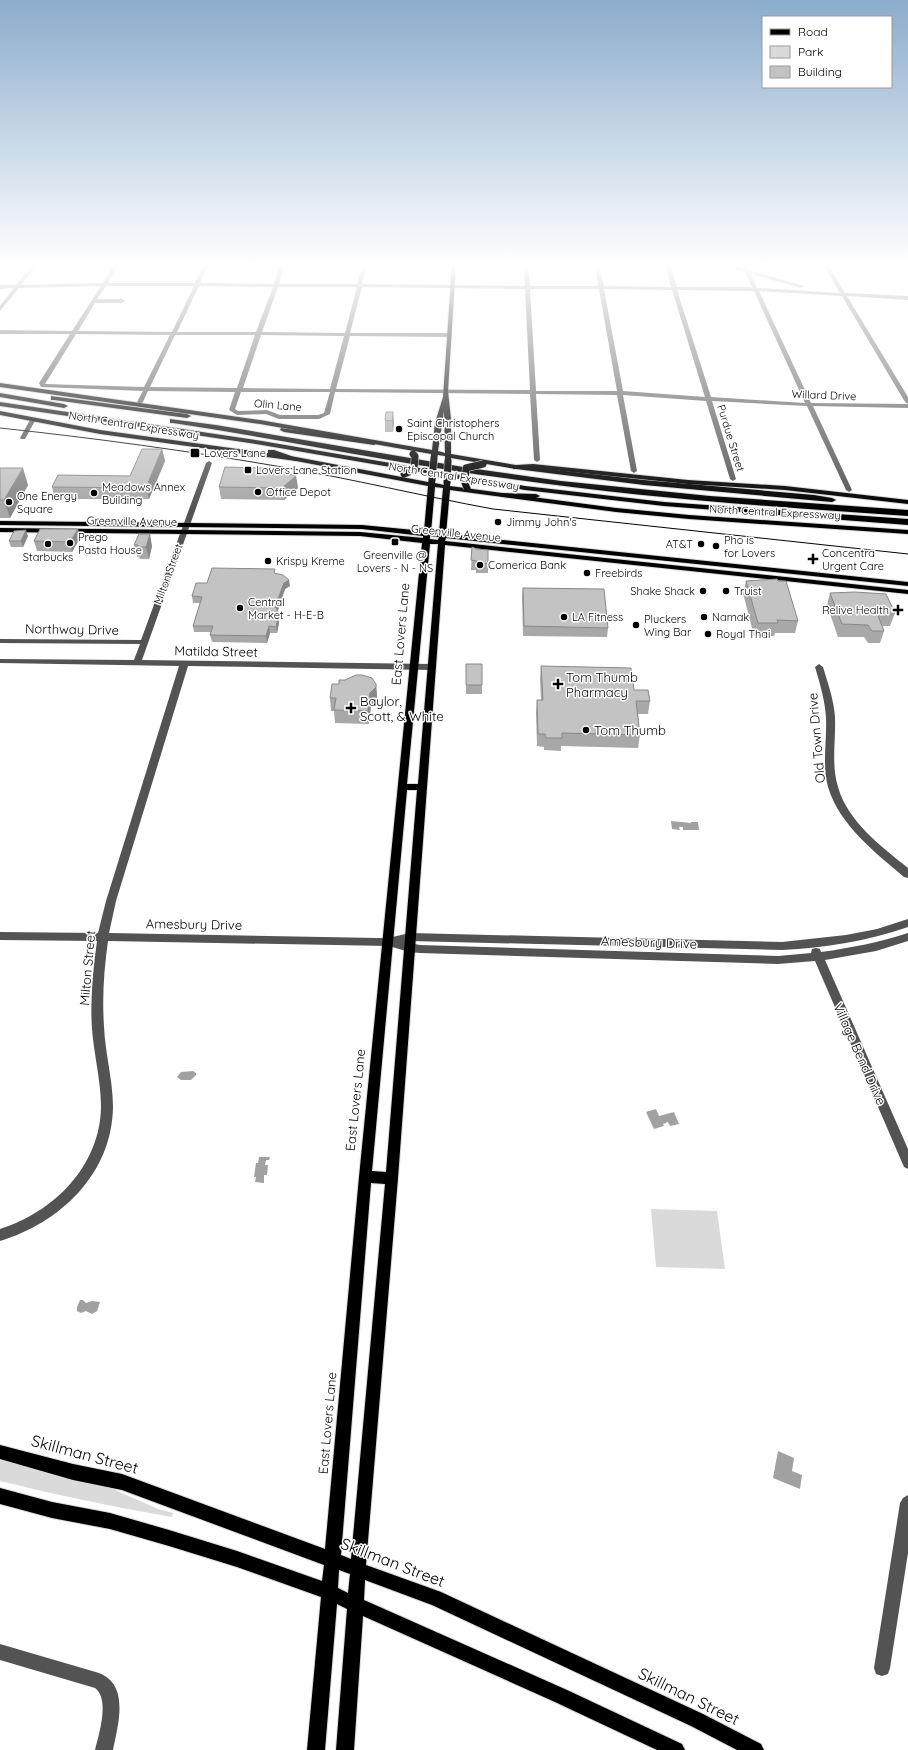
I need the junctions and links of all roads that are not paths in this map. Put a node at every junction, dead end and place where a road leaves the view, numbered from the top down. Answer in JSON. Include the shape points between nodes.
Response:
{"nodes":[{"id":1,"x":65,"y":346,"type":"edge"},
{"id":2,"x":168,"y":346,"type":"edge"},
{"id":3,"x":254,"y":346,"type":"edge"},
{"id":4,"x":345,"y":346,"type":"edge"},
{"id":5,"x":447,"y":346,"type":"edge"},
{"id":6,"x":531,"y":346,"type":"edge"},
{"id":7,"x":611,"y":346,"type":"edge"},
{"id":8,"x":693,"y":346,"type":"edge"},
{"id":9,"x":782,"y":346,"type":"edge"},
{"id":10,"x":875,"y":346,"type":"edge"},
{"id":11,"x":0,"y":385,"type":"edge"},
{"id":12,"x":146,"y":389,"type":"junction"},
{"id":13,"x":239,"y":390,"type":"junction"},
{"id":14,"x":334,"y":390,"type":"junction"},
{"id":15,"x":445,"y":391,"type":"junction"},
{"id":16,"x":0,"y":392,"type":"edge"},
{"id":17,"x":533,"y":392,"type":"junction"},
{"id":18,"x":620,"y":393,"type":"junction"},
{"id":19,"x":0,"y":395,"type":"edge"},
{"id":20,"x":709,"y":399,"type":"junction"},
{"id":21,"x":140,"y":402,"type":"dead end"},
{"id":22,"x":908,"y":402,"type":"edge"},
{"id":23,"x":2,"y":404,"type":"edge"},
{"id":24,"x":810,"y":405,"type":"junction"},
{"id":25,"x":908,"y":406,"type":"edge"},
{"id":26,"x":0,"y":413,"type":"edge"},
{"id":27,"x":33,"y":419,"type":"junction"},
{"id":28,"x":23,"y":438,"type":"dead end"},
{"id":29,"x":374,"y":443,"type":"junction"},
{"id":30,"x":404,"y":448,"type":"junction"},
{"id":31,"x":434,"y":455,"type":"junction"},
{"id":32,"x":448,"y":458,"type":"junction"},
{"id":33,"x":296,"y":459,"type":"junction"},
{"id":34,"x":537,"y":460,"type":"dead end"},
{"id":35,"x":209,"y":463,"type":"dead end"},
{"id":36,"x":492,"y":463,"type":"junction"},
{"id":37,"x":516,"y":467,"type":"junction"},
{"id":38,"x":634,"y":471,"type":"dead end"},
{"id":39,"x":374,"y":474,"type":"junction"},
{"id":40,"x":733,"y":479,"type":"dead end"},
{"id":41,"x":432,"y":482,"type":"junction"},
{"id":42,"x":447,"y":485,"type":"junction"},
{"id":43,"x":849,"y":490,"type":"dead end"},
{"id":44,"x":478,"y":492,"type":"junction"},
{"id":45,"x":502,"y":495,"type":"junction"},
{"id":46,"x":908,"y":502,"type":"edge"},
{"id":47,"x":874,"y":510,"type":"junction"},
{"id":48,"x":908,"y":513,"type":"edge"},
{"id":49,"x":834,"y":517,"type":"junction"},
{"id":50,"x":908,"y":522,"type":"edge"},
{"id":51,"x":0,"y":523,"type":"edge"},
{"id":52,"x":35,"y":523,"type":"junction"},
{"id":53,"x":185,"y":529,"type":"junction"},
{"id":54,"x":0,"y":530,"type":"edge"},
{"id":55,"x":31,"y":531,"type":"junction"},
{"id":56,"x":908,"y":532,"type":"edge"},
{"id":57,"x":426,"y":537,"type":"junction"},
{"id":58,"x":441,"y":539,"type":"junction"},
{"id":59,"x":799,"y":572,"type":"junction"},
{"id":60,"x":800,"y":581,"type":"junction"},
{"id":61,"x":908,"y":584,"type":"edge"},
{"id":62,"x":908,"y":592,"type":"edge"},
{"id":63,"x":0,"y":640,"type":"edge"},
{"id":64,"x":144,"y":642,"type":"junction"},
{"id":65,"x":0,"y":661,"type":"edge"},
{"id":66,"x":136,"y":663,"type":"junction"},
{"id":67,"x":184,"y":664,"type":"junction"},
{"id":68,"x":414,"y":666,"type":"junction"},
{"id":69,"x":431,"y":667,"type":"junction"},
{"id":70,"x":819,"y":667,"type":"dead end"},
{"id":71,"x":402,"y":787,"type":"junction"},
{"id":72,"x":422,"y":787,"type":"junction"},
{"id":73,"x":908,"y":874,"type":"edge"},
{"id":74,"x":908,"y":923,"type":"edge"},
{"id":75,"x":0,"y":936,"type":"edge"},
{"id":76,"x":103,"y":937,"type":"junction"},
{"id":77,"x":908,"y":937,"type":"edge"},
{"id":78,"x":388,"y":942,"type":"junction"},
{"id":79,"x":613,"y":942,"type":"junction"},
{"id":80,"x":410,"y":943,"type":"junction"},
{"id":81,"x":813,"y":945,"type":"junction"},
{"id":82,"x":614,"y":956,"type":"junction"},
{"id":83,"x":819,"y":958,"type":"junction"},
{"id":84,"x":908,"y":1163,"type":"edge"},
{"id":85,"x":365,"y":1177,"type":"junction"},
{"id":86,"x":392,"y":1178,"type":"junction"},
{"id":87,"x":0,"y":1235,"type":"edge"},
{"id":88,"x":0,"y":1452,"type":"edge"},
{"id":89,"x":0,"y":1496,"type":"edge"},
{"id":90,"x":908,"y":1503,"type":"edge"},
{"id":91,"x":332,"y":1559,"type":"junction"},
{"id":92,"x":358,"y":1570,"type":"junction"},
{"id":93,"x":329,"y":1592,"type":"junction"},
{"id":94,"x":355,"y":1605,"type":"junction"},
{"id":95,"x":0,"y":1652,"type":"edge"},
{"id":96,"x":882,"y":1668,"type":"dead end"},
{"id":97,"x":104,"y":1750,"type":"edge"},
{"id":98,"x":316,"y":1750,"type":"edge"},
{"id":99,"x":345,"y":1750,"type":"edge"},
{"id":100,"x":676,"y":1750,"type":"edge"},
{"id":101,"x":755,"y":1750,"type":"edge"}],
"edges":[{"from":1,"to":12,"type":"street","name":"Willard Drive","via":[[42,383],[45,387]]},
{"from":2,"to":12,"type":"street"},
{"from":3,"to":13,"type":"street"},
{"from":4,"to":14,"type":"street"},
{"from":5,"to":15,"type":"main road"},
{"from":6,"to":17,"type":"street"},
{"from":7,"to":18,"type":"street"},
{"from":8,"to":20,"type":"street","name":"Purdue Street"},
{"from":9,"to":24,"type":"street"},
{"from":10,"to":22,"type":"street"},
{"from":11,"to":29,"type":"main road","name":"North Central Expressway","via":[[260,422]]},
{"from":12,"to":13,"type":"street","name":"Willard Drive"},
{"from":12,"to":21,"type":"street"},
{"from":13,"to":14,"type":"street","name":"Willard Drive"},
{"from":13,"to":14,"type":"street","name":"Olin Lane","via":[[232,410],[267,412],[279,417],[324,416],[328,412]]},
{"from":14,"to":15,"type":"street","name":"Willard Drive"},
{"from":15,"to":17,"type":"street","name":"Willard Drive"},
{"from":15,"to":31,"type":"main road"},
{"from":15,"to":32,"type":"main road"},
{"from":16,"to":29,"type":"highway","via":[[141,409]]},
{"from":17,"to":18,"type":"street","name":"Willard Drive"},
{"from":17,"to":34,"type":"street"},
{"from":18,"to":20,"type":"street","name":"Willard Drive"},
{"from":18,"to":38,"type":"street"},
{"from":19,"to":47,"type":"highway","name":"North Central Expressway","via":[[547,481],[678,496]]},
{"from":20,"to":24,"type":"street","name":"Willard Drive"},
{"from":20,"to":40,"type":"street","name":"Purdue Street"},
{"from":23,"to":33,"type":"highway","via":[[38,416],[257,450]]},
{"from":23,"to":49,"type":"highway","name":"North Central Expressway","via":[[255,442],[526,488],[671,504]]},
{"from":24,"to":25,"type":"street","name":"Willard Drive"},
{"from":24,"to":43,"type":"street"},
{"from":26,"to":27,"type":"main road","name":"North Central Expressway"},
{"from":27,"to":28,"type":"street"},
{"from":27,"to":33,"type":"main road","name":"North Central Expressway","via":[[134,438]]},
{"from":29,"to":30,"type":"main road","name":"North Central Expressway"},
{"from":30,"to":31,"type":"main road","name":"North Central Expressway"},
{"from":30,"to":39,"type":"main road","bridge":true,"via":[[415,456],[414,470],[404,474]]},
{"from":31,"to":32,"type":"main road","name":"North Central Expressway"},
{"from":31,"to":41,"type":"main road","name":"East Lovers Lane","bridge":true},
{"from":32,"to":36,"type":"main road","name":"North Central Expressway"},
{"from":32,"to":42,"type":"main road","bridge":true},
{"from":33,"to":39,"type":"main road","name":"North Central Expressway"},
{"from":35,"to":53,"type":"street","name":"Milton Street"},
{"from":36,"to":37,"type":"main road","name":"North Central Expressway"},
{"from":36,"to":44,"type":"main road","bridge":true,"via":[[466,468],[464,483],[467,488]]},
{"from":37,"to":46,"type":"main road","name":"North Central Expressway","via":[[533,466],[688,482],[785,488]]},
{"from":37,"to":47,"type":"highway","via":[[688,487],[789,494],[838,501]]},
{"from":39,"to":41,"type":"main road","name":"North Central Expressway"},
{"from":41,"to":42,"type":"main road","name":"North Central Expressway"},
{"from":41,"to":57,"type":"main road","name":"East Lovers Lane"},
{"from":42,"to":44,"type":"main road","name":"North Central Expressway"},
{"from":42,"to":58,"type":"main road"},
{"from":44,"to":45,"type":"main road","name":"North Central Expressway"},
{"from":45,"to":49,"type":"highway","via":[[540,496],[733,517],[790,520]]},
{"from":45,"to":56,"type":"main road","name":"North Central Expressway","via":[[689,517]]},
{"from":47,"to":48,"type":"highway","name":"North Central Expressway"},
{"from":49,"to":50,"type":"highway","name":"North Central Expressway"},
{"from":51,"to":52,"type":"main road","name":"Greenville Avenue"},
{"from":52,"to":53,"type":"main road","name":"Greenville Avenue"},
{"from":52,"to":55,"type":"main road"},
{"from":53,"to":55,"type":"main road","name":"Greenville Avenue"},
{"from":53,"to":57,"type":"main road","name":"Greenville Avenue"},
{"from":53,"to":64,"type":"street","name":"Milton Street"},
{"from":54,"to":55,"type":"main road","name":"Greenville Avenue"},
{"from":57,"to":58,"type":"main road","name":"Greenville Avenue"},
{"from":57,"to":68,"type":"main road","name":"East Lovers Lane"},
{"from":58,"to":59,"type":"main road","name":"Greenville Avenue"},
{"from":58,"to":60,"type":"main road","name":"Greenville Avenue"},
{"from":58,"to":69,"type":"main road"},
{"from":59,"to":60,"type":"main road"},
{"from":59,"to":61,"type":"main road","name":"Greenville Avenue"},
{"from":60,"to":62,"type":"main road","name":"Greenville Avenue"},
{"from":63,"to":64,"type":"street","name":"Northway Drive"},
{"from":64,"to":66,"type":"street","name":"Milton Street"},
{"from":65,"to":66,"type":"street","name":"Matilda Street"},
{"from":66,"to":67,"type":"street","name":"Matilda Street"},
{"from":67,"to":68,"type":"street","name":"Matilda Street"},
{"from":67,"to":76,"type":"street","name":"Milton Street"},
{"from":68,"to":69,"type":"street","name":"Matilda Street"},
{"from":68,"to":71,"type":"main road","name":"East Lovers Lane"},
{"from":69,"to":72,"type":"main road"},
{"from":70,"to":73,"type":"street","name":"Old Town Drive","via":[[829,700],[830,770],[836,797],[857,829]]},
{"from":71,"to":72,"type":"main road"},
{"from":71,"to":78,"type":"main road","name":"East Lovers Lane"},
{"from":72,"to":80,"type":"main road"},
{"from":74,"to":81,"type":"street","name":"Amesbury Drive","via":[[857,938]]},
{"from":75,"to":76,"type":"street","name":"Amesbury Drive"},
{"from":76,"to":78,"type":"street","name":"Amesbury Drive"},
{"from":76,"to":87,"type":"street","name":"Milton Street","via":[[97,1004],[108,1110],[104,1139],[99,1153],[69,1194],[33,1223]]},
{"from":77,"to":83,"type":"street","name":"Amesbury Drive","via":[[885,946]]},
{"from":78,"to":80,"type":"street","name":"Amesbury Drive"},
{"from":78,"to":85,"type":"main road","name":"East Lovers Lane"},
{"from":79,"to":80,"type":"street","name":"Amesbury Drive"},
{"from":79,"to":81,"type":"street","name":"Amesbury Drive","via":[[740,946]]},
{"from":79,"to":82,"type":"street"},
{"from":80,"to":82,"type":"street","name":"Amesbury Drive"},
{"from":80,"to":86,"type":"main road"},
{"from":81,"to":83,"type":"street","name":"Village Bend Drive"},
{"from":82,"to":83,"type":"street","name":"Amesbury Drive","via":[[778,960]]},
{"from":83,"to":84,"type":"street","name":"Village Bend Drive"},
{"from":85,"to":86,"type":"main road"},
{"from":85,"to":91,"type":"main road","name":"East Lovers Lane"},
{"from":86,"to":92,"type":"main road"},
{"from":88,"to":91,"type":"main road","name":"Skillman Street","via":[[122,1482]]},
{"from":89,"to":93,"type":"main road","via":[[176,1540]]},
{"from":90,"to":96,"type":"street"},
{"from":91,"to":92,"type":"main road","name":"Skillman Street"},
{"from":91,"to":93,"type":"main road","name":"East Lovers Lane"},
{"from":92,"to":94,"type":"main road"},
{"from":92,"to":101,"type":"main road","name":"Skillman Street","via":[[435,1598],[697,1720]]},
{"from":93,"to":94,"type":"main road"},
{"from":93,"to":98,"type":"main road","name":"East Lovers Lane"},
{"from":94,"to":99,"type":"main road"},
{"from":94,"to":100,"type":"main road"},
{"from":95,"to":97,"type":"street","via":[[99,1681],[107,1688],[110,1695],[110,1718]]}]}
